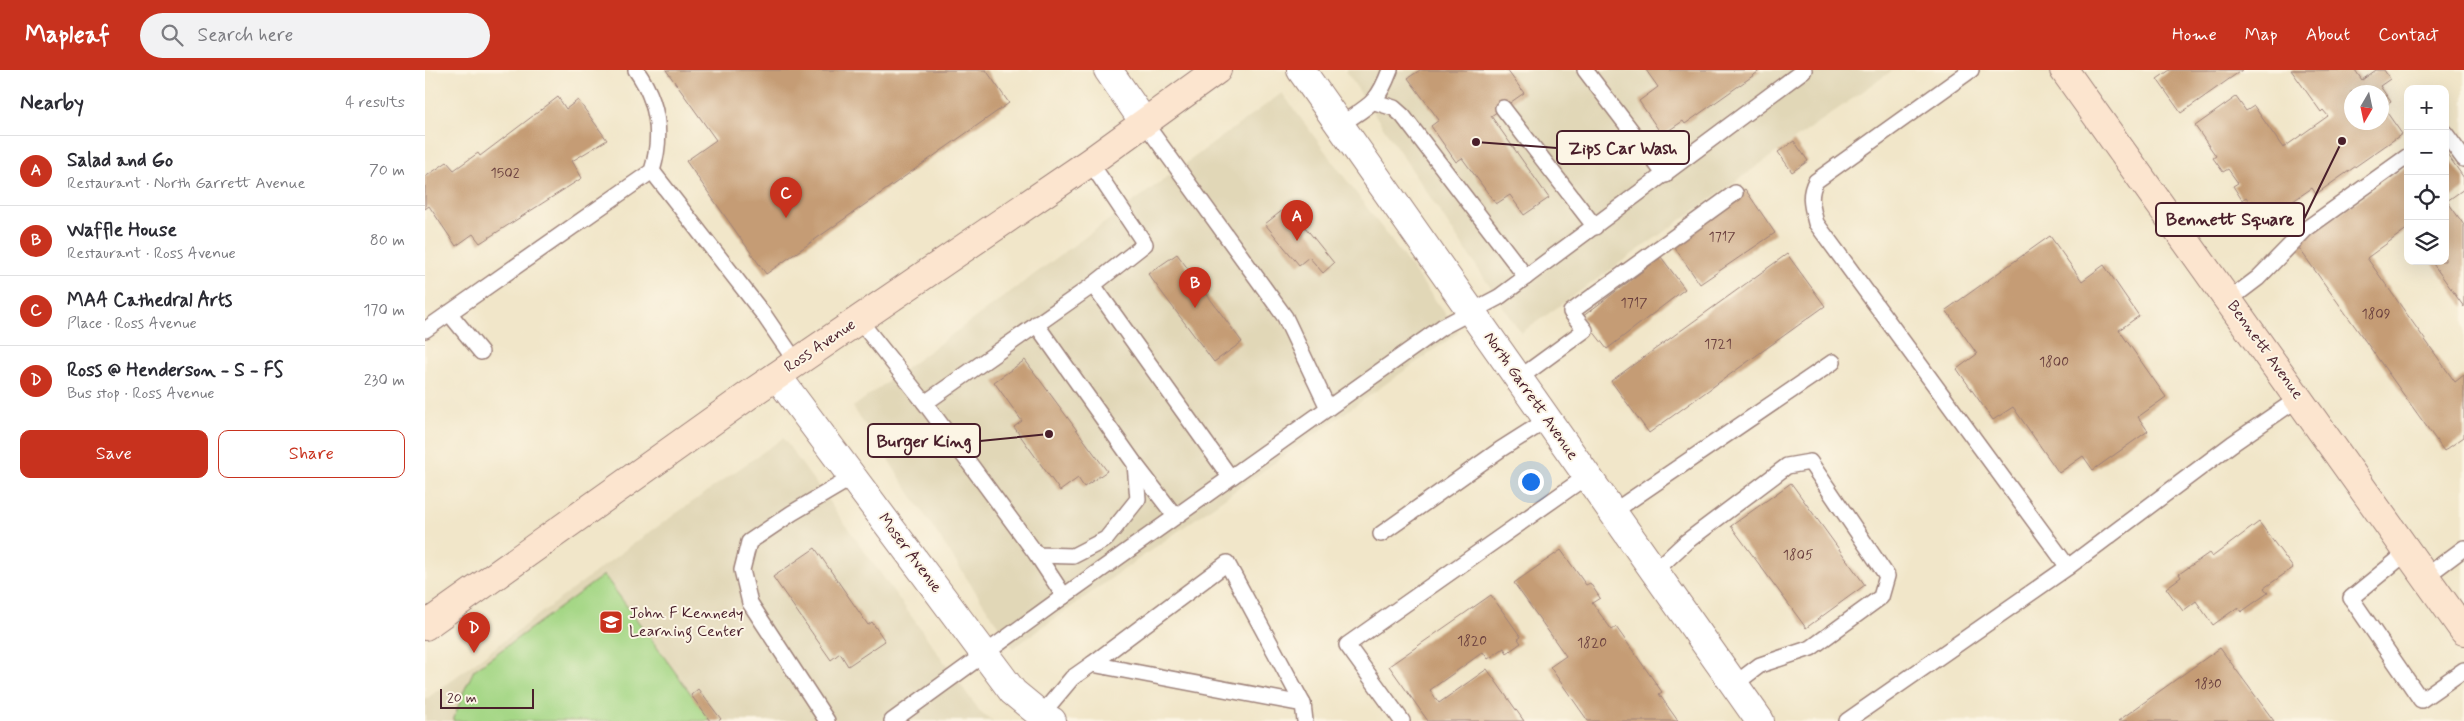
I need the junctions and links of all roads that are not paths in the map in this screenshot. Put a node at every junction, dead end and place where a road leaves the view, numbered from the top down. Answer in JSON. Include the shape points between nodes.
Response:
{"nodes":[{"id":1,"x":636,"y":70,"type":"edge"},
{"id":2,"x":1108,"y":70,"type":"edge"},
{"id":3,"x":1217,"y":70,"type":"edge"},
{"id":4,"x":1301,"y":70,"type":"edge"},
{"id":5,"x":1391,"y":70,"type":"edge"},
{"id":6,"x":1585,"y":70,"type":"edge"},
{"id":7,"x":1804,"y":70,"type":"edge"},
{"id":8,"x":1971,"y":70,"type":"edge"},
{"id":9,"x":2064,"y":70,"type":"edge"},
{"id":10,"x":1375,"y":102,"type":"junction"},
{"id":11,"x":1503,"y":108,"type":"dead end"},
{"id":12,"x":1144,"y":122,"type":"junction"},
{"id":13,"x":1340,"y":125,"type":"junction"},
{"id":14,"x":2449,"y":138,"type":"edge"},
{"id":15,"x":2404,"y":159,"type":"edge"},
{"id":16,"x":2464,"y":159,"type":"edge"},
{"id":17,"x":1090,"y":162,"type":"junction"},
{"id":18,"x":652,"y":171,"type":"junction"},
{"id":19,"x":1665,"y":175,"type":"junction"},
{"id":20,"x":1735,"y":192,"type":"dead end"},
{"id":21,"x":1595,"y":227,"type":"junction"},
{"id":22,"x":1526,"y":277,"type":"junction"},
{"id":23,"x":1093,"y":285,"type":"junction"},
{"id":24,"x":2229,"y":300,"type":"junction"},
{"id":25,"x":449,"y":312,"type":"junction"},
{"id":26,"x":1472,"y":312,"type":"junction"},
{"id":27,"x":859,"y":320,"type":"junction"},
{"id":28,"x":1036,"y":324,"type":"junction"},
{"id":29,"x":425,"y":330,"type":"edge"},
{"id":30,"x":481,"y":352,"type":"dead end"},
{"id":31,"x":1833,"y":362,"type":"dead end"},
{"id":32,"x":786,"y":369,"type":"junction"},
{"id":33,"x":1518,"y":378,"type":"junction"},
{"id":34,"x":2299,"y":398,"type":"junction"},
{"id":35,"x":925,"y":403,"type":"junction"},
{"id":36,"x":1328,"y":408,"type":"junction"},
{"id":37,"x":1547,"y":420,"type":"junction"},
{"id":38,"x":1135,"y":464,"type":"junction"},
{"id":39,"x":1587,"y":476,"type":"junction"},
{"id":40,"x":853,"y":477,"type":"junction"},
{"id":41,"x":1230,"y":477,"type":"junction"},
{"id":42,"x":1613,"y":512,"type":"junction"},
{"id":43,"x":1175,"y":516,"type":"junction"},
{"id":44,"x":1381,"y":534,"type":"dead end"},
{"id":45,"x":2464,"y":548,"type":"edge"},
{"id":46,"x":2407,"y":553,"type":"junction"},
{"id":47,"x":1037,"y":555,"type":"junction"},
{"id":48,"x":2069,"y":567,"type":"junction"},
{"id":49,"x":1655,"y":571,"type":"junction"},
{"id":50,"x":2425,"y":577,"type":"junction"},
{"id":51,"x":1063,"y":596,"type":"junction"},
{"id":52,"x":425,"y":626,"type":"edge"},
{"id":53,"x":2464,"y":631,"type":"edge"},
{"id":54,"x":985,"y":654,"type":"junction"},
{"id":55,"x":1092,"y":664,"type":"junction"},
{"id":56,"x":2464,"y":670,"type":"edge"},
{"id":57,"x":1735,"y":684,"type":"junction"},
{"id":58,"x":1303,"y":704,"type":"junction"},
{"id":59,"x":1047,"y":718,"type":"edge"},
{"id":60,"x":827,"y":721,"type":"edge"},
{"id":61,"x":892,"y":721,"type":"edge"},
{"id":62,"x":1305,"y":721,"type":"edge"},
{"id":63,"x":1402,"y":721,"type":"edge"},
{"id":64,"x":1760,"y":721,"type":"edge"},
{"id":65,"x":1847,"y":721,"type":"edge"}],
"edges":[{"from":1,"to":18,"type":"lane","via":[[648,87],[658,119],[658,152]]},
{"from":2,"to":12,"type":"street"},
{"from":3,"to":12,"type":"main road","name":"Ross Avenue"},
{"from":4,"to":13,"type":"street","name":"North Garrett Avenue"},
{"from":5,"to":10,"type":"lane"},
{"from":6,"to":19,"type":"lane"},
{"from":7,"to":19,"type":"lane"},
{"from":8,"to":48,"type":"lane","via":[[1816,181],[1811,191],[1812,206],[1816,223]]},
{"from":9,"to":24,"type":"main road","name":"Bennett Avenue"},
{"from":10,"to":13,"type":"lane"},
{"from":10,"to":22,"type":"lane","via":[[1394,108],[1403,116]]},
{"from":11,"to":21,"type":"lane"},
{"from":12,"to":17,"type":"main road","name":"Ross Avenue"},
{"from":12,"to":36,"type":"lane","via":[[1285,317]]},
{"from":13,"to":26,"type":"street","name":"North Garrett Avenue"},
{"from":14,"to":16,"type":"lane"},
{"from":15,"to":24,"type":"lane","via":[[2306,228],[2258,278]]},
{"from":17,"to":23,"type":"lane","via":[[1145,244]]},
{"from":17,"to":27,"type":"main road","name":"Ross Avenue"},
{"from":18,"to":25,"type":"lane"},
{"from":18,"to":32,"type":"lane","via":[[764,315]]},
{"from":19,"to":21,"type":"lane"},
{"from":20,"to":33,"type":"lane","via":[[1571,312],[1585,330]]},
{"from":21,"to":22,"type":"lane"},
{"from":22,"to":26,"type":"lane"},
{"from":23,"to":28,"type":"lane"},
{"from":23,"to":41,"type":"lane"},
{"from":24,"to":34,"type":"main road","name":"Bennett Avenue"},
{"from":25,"to":29,"type":"lane"},
{"from":25,"to":30,"type":"lane"},
{"from":26,"to":33,"type":"street","name":"North Garrett Avenue"},
{"from":26,"to":36,"type":"lane","via":[[1442,327]]},
{"from":27,"to":32,"type":"main road","name":"Ross Avenue"},
{"from":27,"to":35,"type":"lane"},
{"from":28,"to":35,"type":"lane"},
{"from":28,"to":38,"type":"lane"},
{"from":31,"to":42,"type":"lane"},
{"from":32,"to":40,"type":"street","name":"Moser Avenue"},
{"from":32,"to":52,"type":"main road","name":"Ross Avenue"},
{"from":33,"to":37,"type":"street","name":"North Garrett Avenue"},
{"from":34,"to":46,"type":"main road","name":"Bennett Avenue"},
{"from":34,"to":48,"type":"lane","via":[[2224,450]]},
{"from":35,"to":47,"type":"lane"},
{"from":36,"to":41,"type":"lane"},
{"from":37,"to":39,"type":"street","name":"North Garrett Avenue"},
{"from":37,"to":44,"type":"lane"},
{"from":38,"to":43,"type":"lane"},
{"from":38,"to":47,"type":"lane","via":[[1138,500],[1106,539],[1073,556]]},
{"from":39,"to":42,"type":"street","name":"North Garrett Avenue"},
{"from":39,"to":63,"type":"lane","via":[[1347,645]]},
{"from":40,"to":54,"type":"street","name":"Moser Avenue"},
{"from":40,"to":60,"type":"lane","via":[[749,542],[742,570],[750,603]]},
{"from":41,"to":43,"type":"lane"},
{"from":42,"to":49,"type":"street","name":"North Garrett Avenue"},
{"from":43,"to":51,"type":"lane"},
{"from":45,"to":50,"type":"lane"},
{"from":46,"to":50,"type":"main road","name":"Bennett Avenue"},
{"from":46,"to":56,"type":"lane","via":[[2351,598],[2421,700]]},
{"from":47,"to":51,"type":"lane"},
{"from":48,"to":65,"type":"lane"},
{"from":49,"to":57,"type":"street","name":"North Garrett Avenue"},
{"from":49,"to":57,"type":"lane","via":[[1686,542],[1787,466],[1810,462],[1887,576],[1881,597],[1811,648],[1759,665]]},
{"from":50,"to":53,"type":"main road","name":"Bennett Avenue"},
{"from":51,"to":54,"type":"lane"},
{"from":54,"to":59,"type":"street","name":"Moser Avenue","via":[[1013,692]]},
{"from":54,"to":61,"type":"lane"},
{"from":55,"to":58,"type":"lane"},
{"from":55,"to":58,"type":"lane","via":[[1227,563]]},
{"from":55,"to":59,"type":"lane","via":[[1072,678]]},
{"from":57,"to":64,"type":"street","name":"North Garrett Avenue"},
{"from":58,"to":62,"type":"lane"}]}
